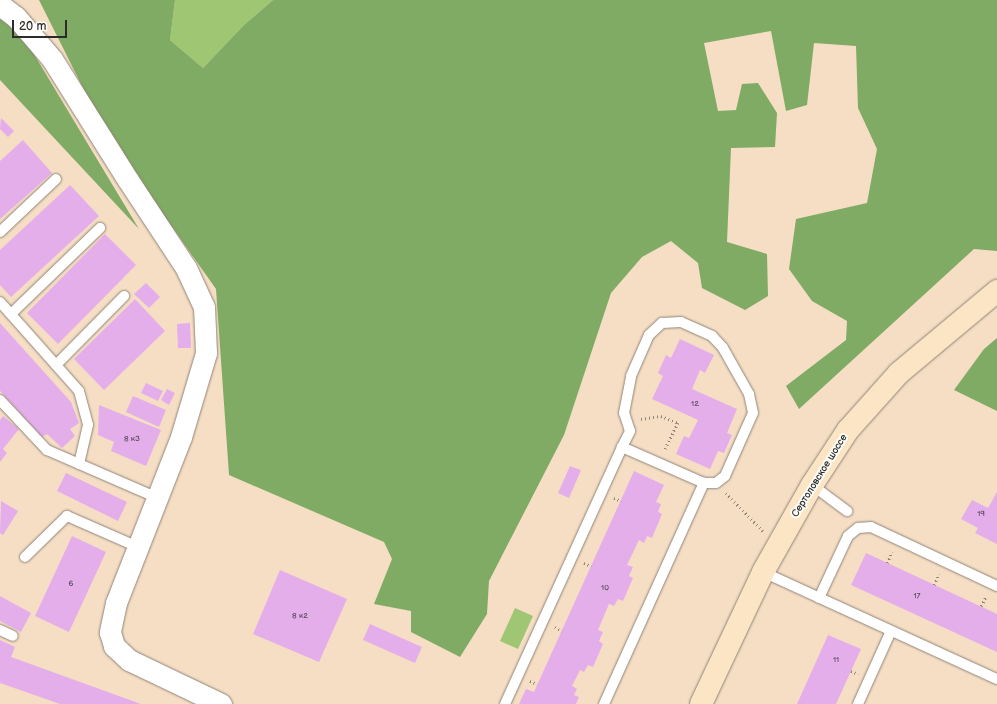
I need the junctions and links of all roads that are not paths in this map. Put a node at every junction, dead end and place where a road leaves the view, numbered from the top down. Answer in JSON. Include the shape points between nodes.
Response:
{"nodes":[{"id":1,"x":0,"y":4,"type":"edge"},
{"id":2,"x":56,"y":179,"type":"dead end"},
{"id":3,"x":100,"y":228,"type":"dead end"},
{"id":4,"x":0,"y":232,"type":"edge"},
{"id":5,"x":997,"y":292,"type":"edge"},
{"id":6,"x":124,"y":296,"type":"dead end"},
{"id":7,"x":0,"y":302,"type":"edge"},
{"id":8,"x":10,"y":314,"type":"junction"},
{"id":9,"x":56,"y":365,"type":"junction"},
{"id":10,"x":1,"y":403,"type":"edge"},
{"id":11,"x":622,"y":447,"type":"junction"},
{"id":12,"x":79,"y":464,"type":"junction"},
{"id":13,"x":704,"y":484,"type":"junction"},
{"id":14,"x":812,"y":485,"type":"junction"},
{"id":15,"x":158,"y":498,"type":"junction"},
{"id":16,"x":847,"y":511,"type":"dead end"},
{"id":17,"x":138,"y":548,"type":"junction"},
{"id":18,"x":26,"y":557,"type":"dead end"},
{"id":19,"x":763,"y":572,"type":"junction"},
{"id":20,"x":997,"y":586,"type":"edge"},
{"id":21,"x":819,"y":598,"type":"junction"},
{"id":22,"x":0,"y":630,"type":"edge"},
{"id":23,"x":891,"y":631,"type":"junction"},
{"id":24,"x":13,"y":636,"type":"dead end"},
{"id":25,"x":997,"y":679,"type":"edge"},
{"id":26,"x":221,"y":704,"type":"edge"},
{"id":27,"x":505,"y":704,"type":"edge"},
{"id":28,"x":604,"y":704,"type":"edge"},
{"id":29,"x":701,"y":704,"type":"edge"},
{"id":30,"x":858,"y":704,"type":"edge"}],
"edges":[{"from":1,"to":15,"type":"street","via":[[16,17],[52,58],[186,268],[204,307],[206,353],[181,437]]},
{"from":2,"to":4,"type":"lane"},
{"from":3,"to":8,"type":"lane"},
{"from":5,"to":14,"type":"main road","name":"Сертоловское шоссе","via":[[899,373],[848,430]]},
{"from":6,"to":9,"type":"lane"},
{"from":7,"to":8,"type":"lane"},
{"from":8,"to":9,"type":"lane"},
{"from":9,"to":12,"type":"lane","via":[[79,391],[88,425]]},
{"from":10,"to":12,"type":"lane","via":[[47,450]]},
{"from":11,"to":13,"type":"lane"},
{"from":11,"to":13,"type":"lane","via":[[630,431],[624,413],[630,376],[649,334],[662,323],[681,322],[712,336],[723,348],[749,394],[753,413],[725,476],[716,483]]},
{"from":11,"to":27,"type":"lane"},
{"from":12,"to":15,"type":"lane"},
{"from":13,"to":28,"type":"lane"},
{"from":14,"to":16,"type":"lane"},
{"from":14,"to":19,"type":"main road","name":"Сертоловское шоссе"},
{"from":15,"to":17,"type":"street"},
{"from":17,"to":18,"type":"lane","via":[[67,516]]},
{"from":17,"to":26,"type":"street","via":[[116,603],[110,632],[114,646],[129,660]]},
{"from":19,"to":21,"type":"lane"},
{"from":19,"to":29,"type":"main road","name":"Сертоловское шоссе"},
{"from":20,"to":21,"type":"lane","via":[[872,527],[858,528],[848,536]]},
{"from":21,"to":23,"type":"lane"},
{"from":22,"to":24,"type":"lane"},
{"from":23,"to":25,"type":"lane"},
{"from":23,"to":30,"type":"lane"}]}
